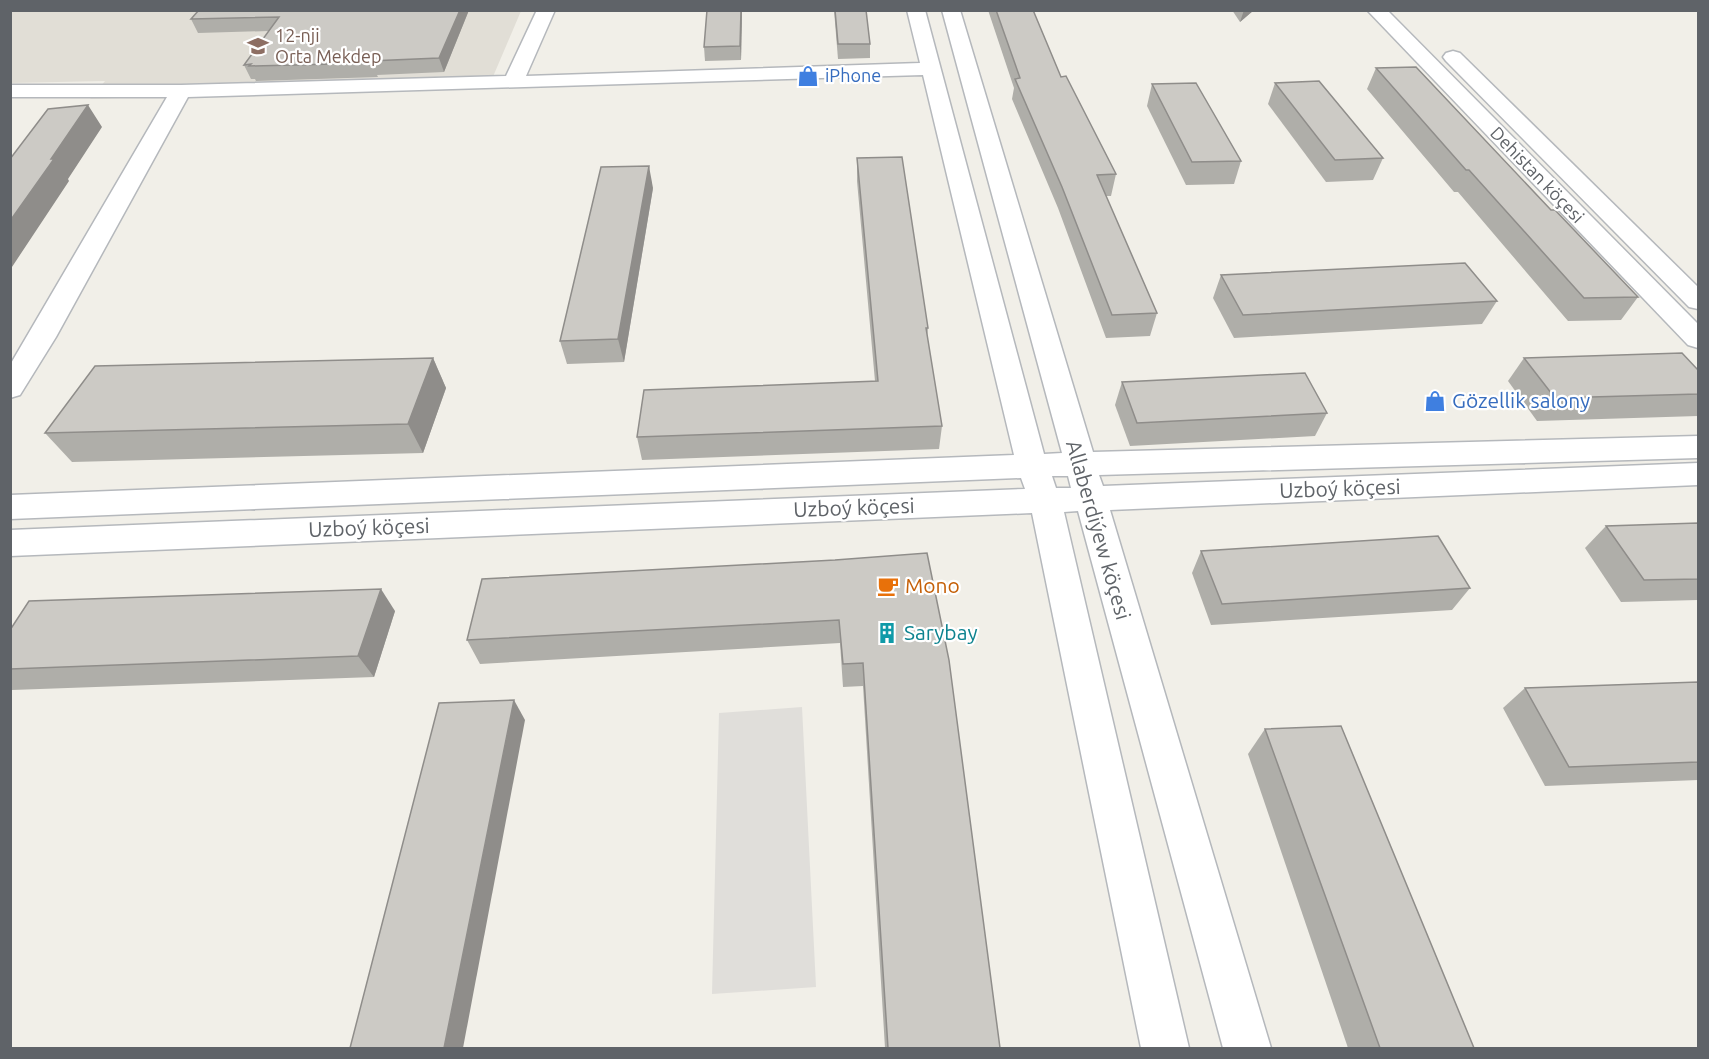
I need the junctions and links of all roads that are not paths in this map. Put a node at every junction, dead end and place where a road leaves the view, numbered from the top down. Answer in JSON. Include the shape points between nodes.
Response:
{"nodes":[{"id":1,"x":546,"y":10,"type":"edge"},
{"id":2,"x":916,"y":10,"type":"edge"},
{"id":3,"x":951,"y":10,"type":"edge"},
{"id":4,"x":1376,"y":10,"type":"edge"},
{"id":5,"x":1440,"y":44,"type":"dead end"},
{"id":6,"x":930,"y":69,"type":"junction"},
{"id":7,"x":513,"y":82,"type":"junction"},
{"id":8,"x":10,"y":91,"type":"edge"},
{"id":9,"x":181,"y":91,"type":"junction"},
{"id":10,"x":1698,"y":301,"type":"edge"},
{"id":11,"x":1698,"y":339,"type":"edge"},
{"id":12,"x":14,"y":377,"type":"edge"},
{"id":13,"x":1698,"y":447,"type":"edge"},
{"id":14,"x":1032,"y":466,"type":"junction"},
{"id":15,"x":1698,"y":474,"type":"edge"},
{"id":16,"x":1085,"y":482,"type":"junction"},
{"id":17,"x":1045,"y":500,"type":"junction"},
{"id":18,"x":10,"y":507,"type":"edge"},
{"id":19,"x":10,"y":543,"type":"edge"},
{"id":20,"x":1165,"y":1048,"type":"edge"},
{"id":21,"x":1247,"y":1048,"type":"edge"}],
"edges":[{"from":1,"to":7,"type":"street"},
{"from":2,"to":6,"type":"street","name":"Allaberdiýew köçesi"},
{"from":3,"to":16,"type":"street","name":"Allaberdiýew köçesi"},
{"from":4,"to":11,"type":"street","name":"Dehistan köçesi"},
{"from":5,"to":10,"type":"street","name":"Dehistan köçesi"},
{"from":6,"to":7,"type":"street"},
{"from":6,"to":14,"type":"street","name":"Allaberdiýew köçesi"},
{"from":7,"to":9,"type":"street"},
{"from":8,"to":9,"type":"street"},
{"from":9,"to":12,"type":"street"},
{"from":13,"to":16,"type":"street","name":"Uzboý köçesi"},
{"from":14,"to":16,"type":"street","name":"Uzboý köçesi"},
{"from":14,"to":17,"type":"street","name":"Allaberdiýew köçesi"},
{"from":14,"to":18,"type":"street","name":"Uzboý köçesi"},
{"from":15,"to":16,"type":"street","name":"Uzboý köçesi"},
{"from":16,"to":17,"type":"street","name":"Uzboý köçesi"},
{"from":16,"to":21,"type":"street","name":"Allaberdiýew köçesi"},
{"from":17,"to":19,"type":"street","name":"Uzboý köçesi"},
{"from":17,"to":20,"type":"street","name":"Allaberdiýew köçesi"}]}
